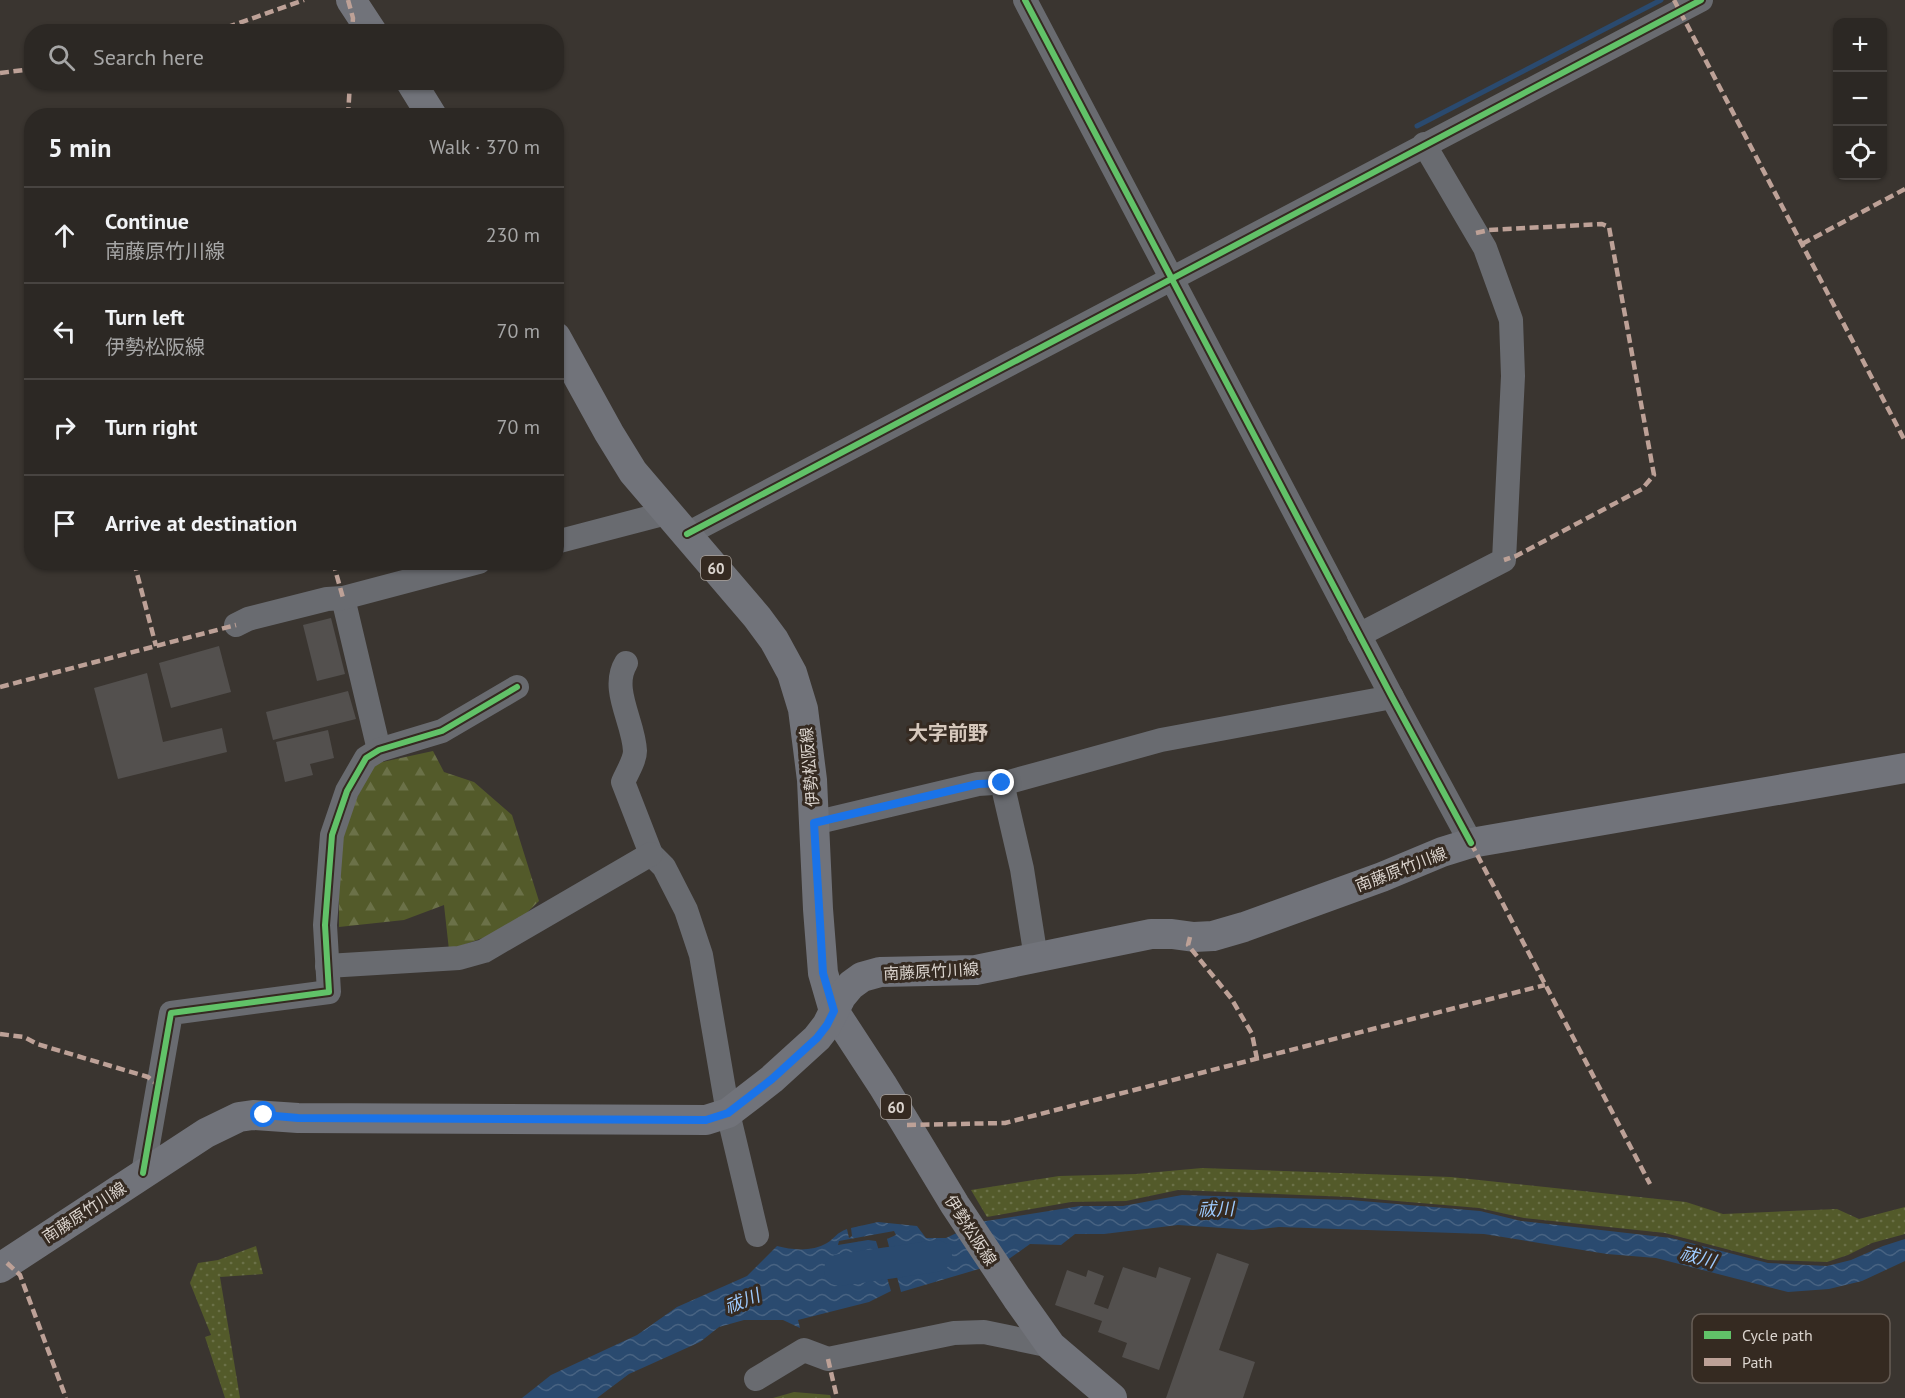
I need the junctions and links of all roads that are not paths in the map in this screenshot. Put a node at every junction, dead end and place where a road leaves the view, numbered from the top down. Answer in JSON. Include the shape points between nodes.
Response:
{"nodes":[{"id":1,"x":351,"y":0,"type":"edge"},
{"id":2,"x":1025,"y":0,"type":"edge"},
{"id":3,"x":1701,"y":0,"type":"edge"},
{"id":4,"x":367,"y":24,"type":"edge"},
{"id":5,"x":416,"y":90,"type":"edge"},
{"id":6,"x":427,"y":108,"type":"edge"},
{"id":7,"x":1424,"y":144,"type":"junction"},
{"id":8,"x":1171,"y":278,"type":"junction"},
{"id":9,"x":564,"y":351,"type":"edge"},
{"id":10,"x":677,"y":523,"type":"junction"},
{"id":11,"x":564,"y":541,"type":"edge"},
{"id":12,"x":448,"y":570,"type":"edge"},
{"id":13,"x":343,"y":598,"type":"junction"},
{"id":14,"x":236,"y":625,"type":"dead end"},
{"id":15,"x":1359,"y":635,"type":"junction"},
{"id":16,"x":626,"y":663,"type":"dead end"},
{"id":17,"x":517,"y":687,"type":"dead end"},
{"id":18,"x":1392,"y":697,"type":"junction"},
{"id":19,"x":380,"y":750,"type":"junction"},
{"id":20,"x":1905,"y":768,"type":"edge"},
{"id":21,"x":1002,"y":783,"type":"junction"},
{"id":22,"x":814,"y":823,"type":"junction"},
{"id":23,"x":1471,"y":843,"type":"junction"},
{"id":24,"x":651,"y":854,"type":"junction"},
{"id":25,"x":1036,"y":958,"type":"junction"},
{"id":26,"x":327,"y":966,"type":"junction"},
{"id":27,"x":834,"y":1011,"type":"junction"},
{"id":28,"x":728,"y":1113,"type":"junction"},
{"id":29,"x":143,"y":1173,"type":"junction"},
{"id":30,"x":757,"y":1235,"type":"dead end"},
{"id":31,"x":0,"y":1268,"type":"edge"},
{"id":32,"x":1051,"y":1346,"type":"junction"},
{"id":33,"x":756,"y":1380,"type":"dead end"},
{"id":34,"x":1112,"y":1398,"type":"edge"}],
"edges":[{"from":1,"to":4,"type":"main road"},
{"from":2,"to":8,"type":"street"},
{"from":3,"to":7,"type":"street"},
{"from":5,"to":6,"type":"main road"},
{"from":7,"to":8,"type":"street"},
{"from":7,"to":15,"type":"street","via":[[1485,248],[1511,320],[1514,376],[1504,560]]},
{"from":8,"to":10,"type":"street"},
{"from":8,"to":15,"type":"street"},
{"from":9,"to":10,"type":"main road","name":"伊勢松阪線","number":"60","via":[[633,472]]},
{"from":10,"to":11,"type":"street"},
{"from":10,"to":22,"type":"main road","name":"伊勢松阪線","number":"60","via":[[757,617],[792,673],[807,728]]},
{"from":12,"to":13,"type":"street"},
{"from":13,"to":14,"type":"street"},
{"from":13,"to":19,"type":"street"},
{"from":15,"to":18,"type":"street"},
{"from":16,"to":24,"type":"street","via":[[620,685],[635,753],[623,782]]},
{"from":17,"to":19,"type":"street","via":[[442,731]]},
{"from":18,"to":21,"type":"street","via":[[1161,740]]},
{"from":18,"to":23,"type":"street"},
{"from":19,"to":26,"type":"street","via":[[366,758],[346,791],[332,835],[325,925]]},
{"from":20,"to":23,"type":"main road","name":"南藤原竹川線"},
{"from":21,"to":22,"type":"street","via":[[978,784]]},
{"from":21,"to":25,"type":"street","via":[[1022,869]]},
{"from":22,"to":27,"type":"main road","name":"伊勢松阪線","number":"60","via":[[823,973]]},
{"from":23,"to":25,"type":"main road","name":"南藤原竹川線","via":[[1212,936],[1151,934]]},
{"from":24,"to":26,"type":"street","via":[[484,951],[459,958]]},
{"from":24,"to":28,"type":"street","via":[[664,867],[682,902],[700,956]]},
{"from":25,"to":27,"type":"main road","name":"南藤原竹川線","via":[[975,970],[880,972],[851,985]]},
{"from":26,"to":29,"type":"street","via":[[329,992],[171,1013]]},
{"from":27,"to":28,"type":"main road","name":"南藤原竹川線","via":[[817,1038]]},
{"from":27,"to":32,"type":"main road","name":"伊勢松阪線","number":"60","via":[[955,1205]]},
{"from":28,"to":29,"type":"main road","name":"南藤原竹川線","via":[[706,1120],[253,1115],[206,1133]]},
{"from":28,"to":30,"type":"street"},
{"from":29,"to":31,"type":"main road","name":"南藤原竹川線"},
{"from":32,"to":33,"type":"street","via":[[984,1332],[954,1333],[828,1359],[804,1350]]},
{"from":32,"to":34,"type":"main road","name":"伊勢松阪線","number":"60"}]}
